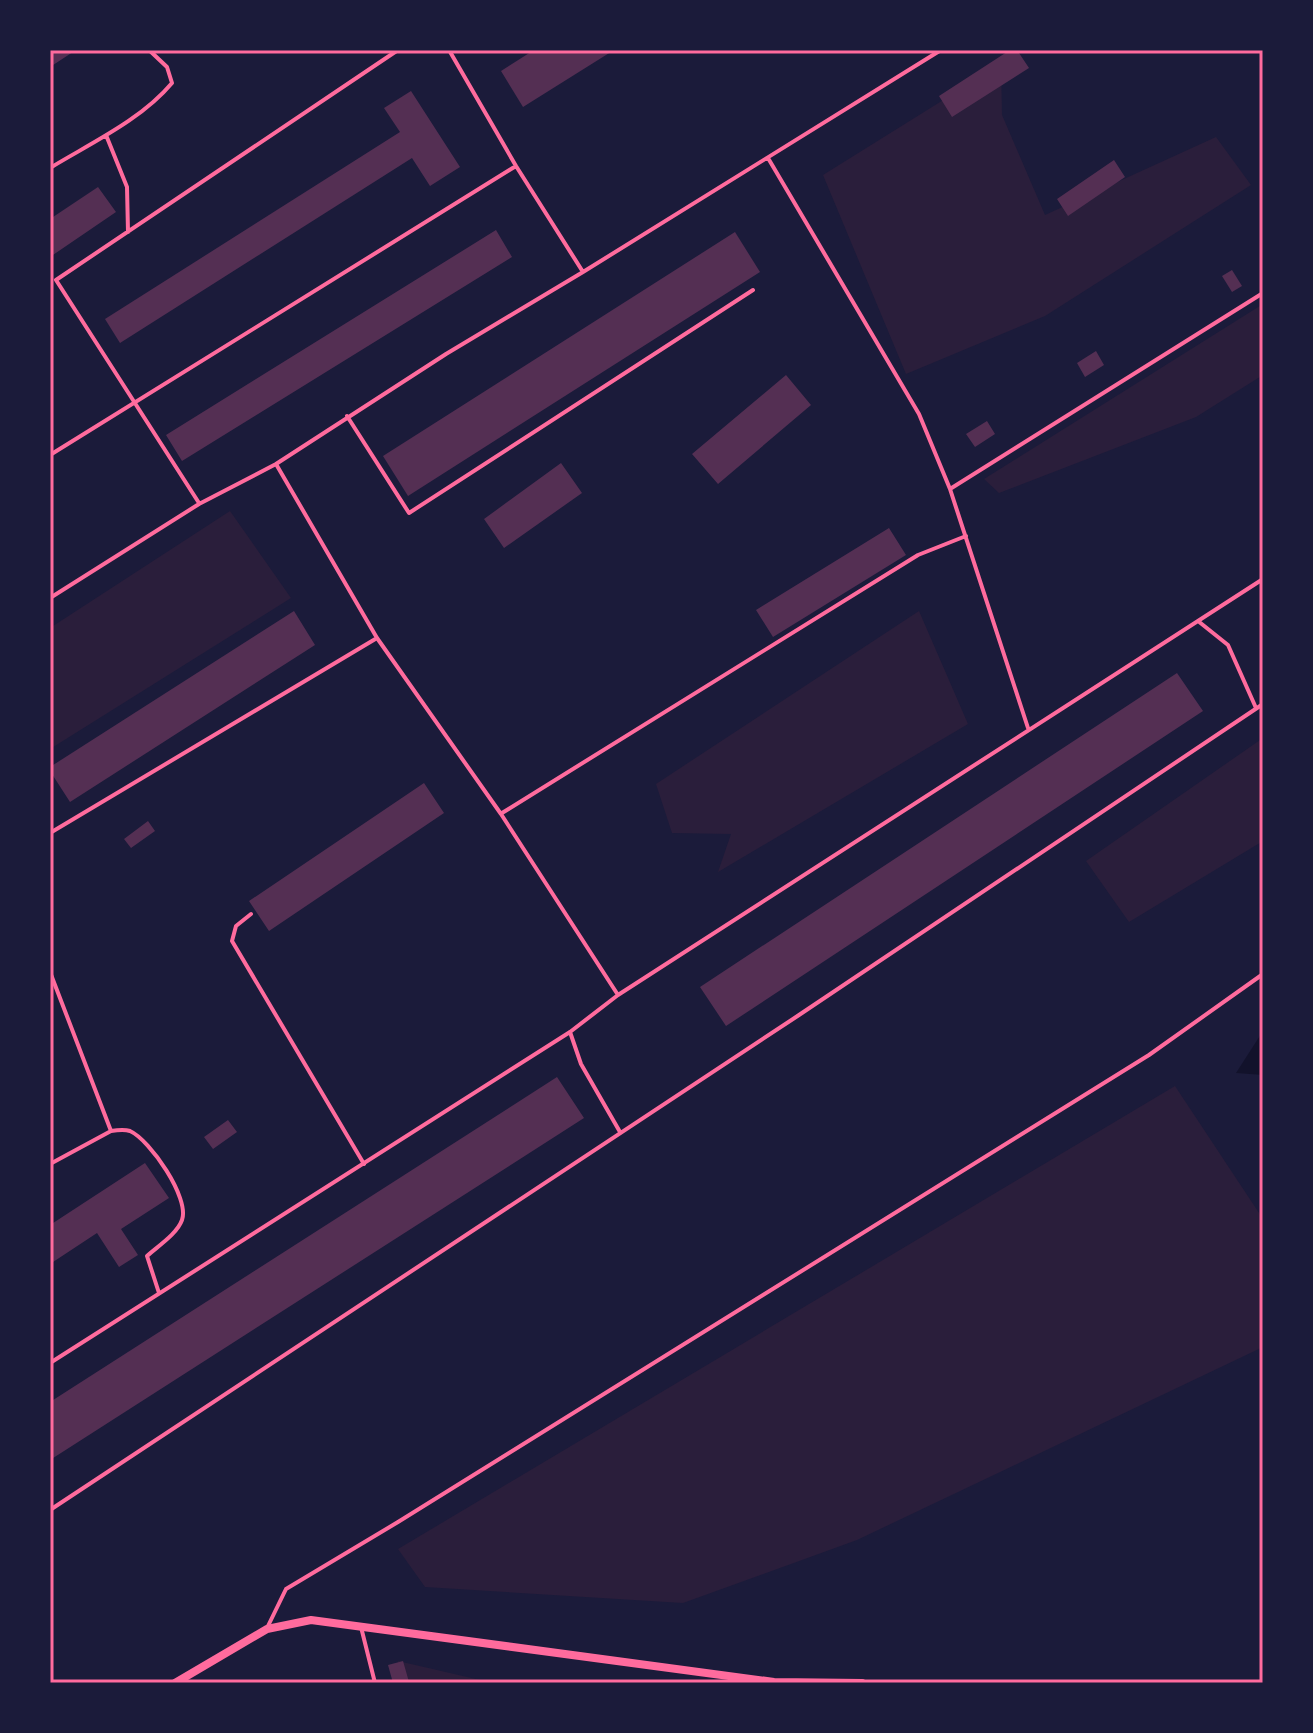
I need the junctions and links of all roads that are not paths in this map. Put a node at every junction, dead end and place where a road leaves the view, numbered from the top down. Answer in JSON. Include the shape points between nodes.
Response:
{"nodes":[{"id":1,"x":149,"y":50,"type":"edge"},
{"id":2,"x":398,"y":50,"type":"edge"},
{"id":3,"x":449,"y":50,"type":"edge"},
{"id":4,"x":941,"y":50,"type":"edge"},
{"id":5,"x":106,"y":135,"type":"junction"},
{"id":6,"x":768,"y":158,"type":"junction"},
{"id":7,"x":516,"y":166,"type":"junction"},
{"id":8,"x":50,"y":168,"type":"edge"},
{"id":9,"x":128,"y":232,"type":"junction"},
{"id":10,"x":583,"y":272,"type":"junction"},
{"id":11,"x":753,"y":290,"type":"dead end"},
{"id":12,"x":1263,"y":293,"type":"edge"},
{"id":13,"x":136,"y":404,"type":"junction"},
{"id":14,"x":347,"y":416,"type":"junction"},
{"id":15,"x":50,"y":455,"type":"edge"},
{"id":16,"x":276,"y":464,"type":"junction"},
{"id":17,"x":950,"y":489,"type":"junction"},
{"id":18,"x":199,"y":504,"type":"junction"},
{"id":19,"x":966,"y":536,"type":"junction"},
{"id":20,"x":1263,"y":579,"type":"edge"},
{"id":21,"x":50,"y":598,"type":"edge"},
{"id":22,"x":1198,"y":621,"type":"junction"},
{"id":23,"x":377,"y":638,"type":"junction"},
{"id":24,"x":1263,"y":704,"type":"edge"},
{"id":25,"x":1256,"y":708,"type":"junction"},
{"id":26,"x":1028,"y":728,"type":"junction"},
{"id":27,"x":501,"y":814,"type":"junction"},
{"id":28,"x":50,"y":833,"type":"edge"},
{"id":29,"x":251,"y":914,"type":"dead end"},
{"id":30,"x":50,"y":972,"type":"edge"},
{"id":31,"x":1263,"y":974,"type":"edge"},
{"id":32,"x":618,"y":995,"type":"junction"},
{"id":33,"x":570,"y":1032,"type":"junction"},
{"id":34,"x":111,"y":1131,"type":"junction"},
{"id":35,"x":620,"y":1132,"type":"junction"},
{"id":36,"x":50,"y":1164,"type":"edge"},
{"id":37,"x":364,"y":1164,"type":"junction"},
{"id":38,"x":159,"y":1293,"type":"junction"},
{"id":39,"x":50,"y":1363,"type":"edge"},
{"id":40,"x":50,"y":1510,"type":"edge"},
{"id":41,"x":361,"y":1627,"type":"junction"},
{"id":42,"x":267,"y":1629,"type":"junction"},
{"id":43,"x":175,"y":1683,"type":"edge"},
{"id":44,"x":375,"y":1683,"type":"edge"},
{"id":45,"x":862,"y":1683,"type":"edge"}],
"edges":[{"from":1,"to":5,"type":"lane","via":[[167,67],[172,83]]},
{"from":2,"to":9,"type":"lane"},
{"from":3,"to":7,"type":"lane"},
{"from":4,"to":6,"type":"lane"},
{"from":5,"to":8,"type":"lane"},
{"from":5,"to":9,"type":"lane","via":[[127,187]]},
{"from":6,"to":10,"type":"lane"},
{"from":6,"to":17,"type":"lane","via":[[919,414]]},
{"from":7,"to":10,"type":"lane"},
{"from":7,"to":13,"type":"lane"},
{"from":9,"to":13,"type":"lane","via":[[56,280]]},
{"from":10,"to":14,"type":"lane"},
{"from":11,"to":14,"type":"lane","via":[[409,513]]},
{"from":12,"to":17,"type":"lane"},
{"from":13,"to":15,"type":"lane"},
{"from":13,"to":18,"type":"lane"},
{"from":14,"to":16,"type":"lane"},
{"from":16,"to":18,"type":"lane"},
{"from":16,"to":23,"type":"lane"},
{"from":17,"to":19,"type":"lane"},
{"from":18,"to":21,"type":"lane"},
{"from":19,"to":26,"type":"lane"},
{"from":19,"to":27,"type":"lane","via":[[918,555]]},
{"from":20,"to":22,"type":"lane"},
{"from":22,"to":25,"type":"lane","via":[[1228,645]]},
{"from":22,"to":26,"type":"lane"},
{"from":23,"to":27,"type":"lane"},
{"from":23,"to":28,"type":"lane"},
{"from":24,"to":25,"type":"lane"},
{"from":25,"to":35,"type":"lane"},
{"from":26,"to":32,"type":"lane"},
{"from":27,"to":32,"type":"lane"},
{"from":29,"to":37,"type":"lane","via":[[236,926],[232,941]]},
{"from":30,"to":34,"type":"lane"},
{"from":31,"to":42,"type":"lane","via":[[1149,1055],[286,1589]]},
{"from":32,"to":33,"type":"lane"},
{"from":33,"to":35,"type":"lane","via":[[581,1064]]},
{"from":33,"to":37,"type":"lane"},
{"from":34,"to":36,"type":"lane"},
{"from":34,"to":38,"type":"lane","via":[[127,1129],[148,1144],[182,1198],[184,1217],[178,1228],[147,1256]]},
{"from":35,"to":40,"type":"lane"},
{"from":37,"to":38,"type":"lane"},
{"from":38,"to":39,"type":"lane"},
{"from":41,"to":42,"type":"street","via":[[311,1620]]},
{"from":41,"to":44,"type":"lane"},
{"from":41,"to":45,"type":"street","via":[[774,1682]]},
{"from":42,"to":43,"type":"street"}]}
